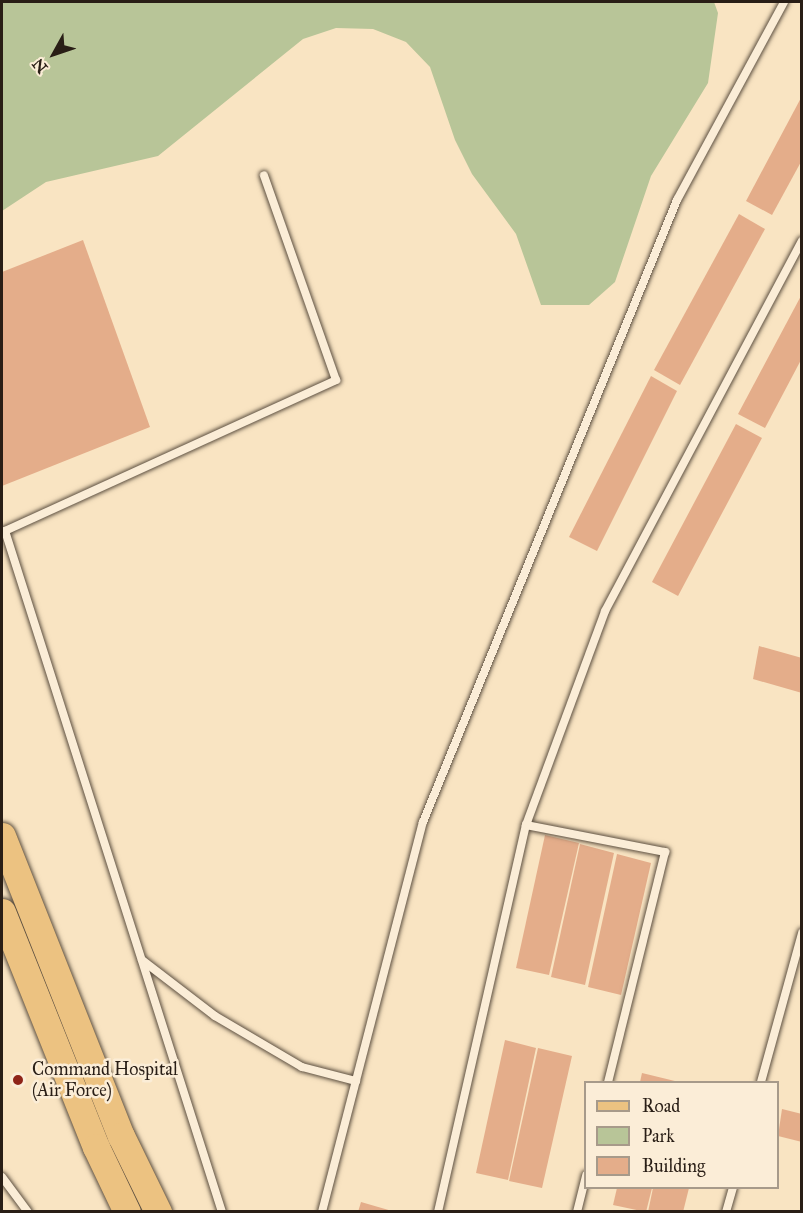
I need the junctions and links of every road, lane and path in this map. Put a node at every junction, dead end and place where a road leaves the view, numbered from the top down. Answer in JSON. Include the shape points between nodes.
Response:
{"nodes":[{"id":1,"x":784,"y":2,"type":"edge"},
{"id":2,"x":264,"y":175,"type":"dead end"},
{"id":3,"x":801,"y":241,"type":"edge"},
{"id":4,"x":526,"y":825,"type":"junction"},
{"id":5,"x":2,"y":836,"type":"edge"},
{"id":6,"x":2,"y":912,"type":"edge"},
{"id":7,"x":801,"y":933,"type":"edge"},
{"id":8,"x":142,"y":960,"type":"junction"},
{"id":9,"x":356,"y":1081,"type":"junction"},
{"id":10,"x":608,"y":1081,"type":"edge"},
{"id":11,"x":762,"y":1081,"type":"edge"},
{"id":12,"x":2,"y":1177,"type":"edge"},
{"id":13,"x":584,"y":1180,"type":"edge"},
{"id":14,"x":733,"y":1189,"type":"edge"},
{"id":15,"x":28,"y":1212,"type":"edge"},
{"id":16,"x":127,"y":1212,"type":"edge"},
{"id":17,"x":159,"y":1212,"type":"edge"},
{"id":18,"x":222,"y":1212,"type":"edge"},
{"id":19,"x":322,"y":1212,"type":"edge"},
{"id":20,"x":438,"y":1212,"type":"edge"},
{"id":21,"x":577,"y":1212,"type":"edge"},
{"id":22,"x":726,"y":1212,"type":"edge"}],
"edges":[{"from":1,"to":9,"type":"lane","via":[[677,200],[423,822]]},
{"from":2,"to":8,"type":"lane","via":[[336,381],[5,531]]},
{"from":3,"to":4,"type":"lane","via":[[605,611]]},
{"from":4,"to":10,"type":"lane","via":[[665,852]]},
{"from":4,"to":20,"type":"lane"},
{"from":5,"to":17,"type":"main road","via":[[121,1136]]},
{"from":6,"to":16,"type":"main road","via":[[96,1147]]},
{"from":7,"to":11,"type":"lane"},
{"from":8,"to":9,"type":"lane","via":[[215,1016],[302,1067]]},
{"from":8,"to":18,"type":"lane"},
{"from":9,"to":19,"type":"lane"},
{"from":12,"to":15,"type":"lane"},
{"from":13,"to":21,"type":"lane"},
{"from":14,"to":22,"type":"lane"}]}
